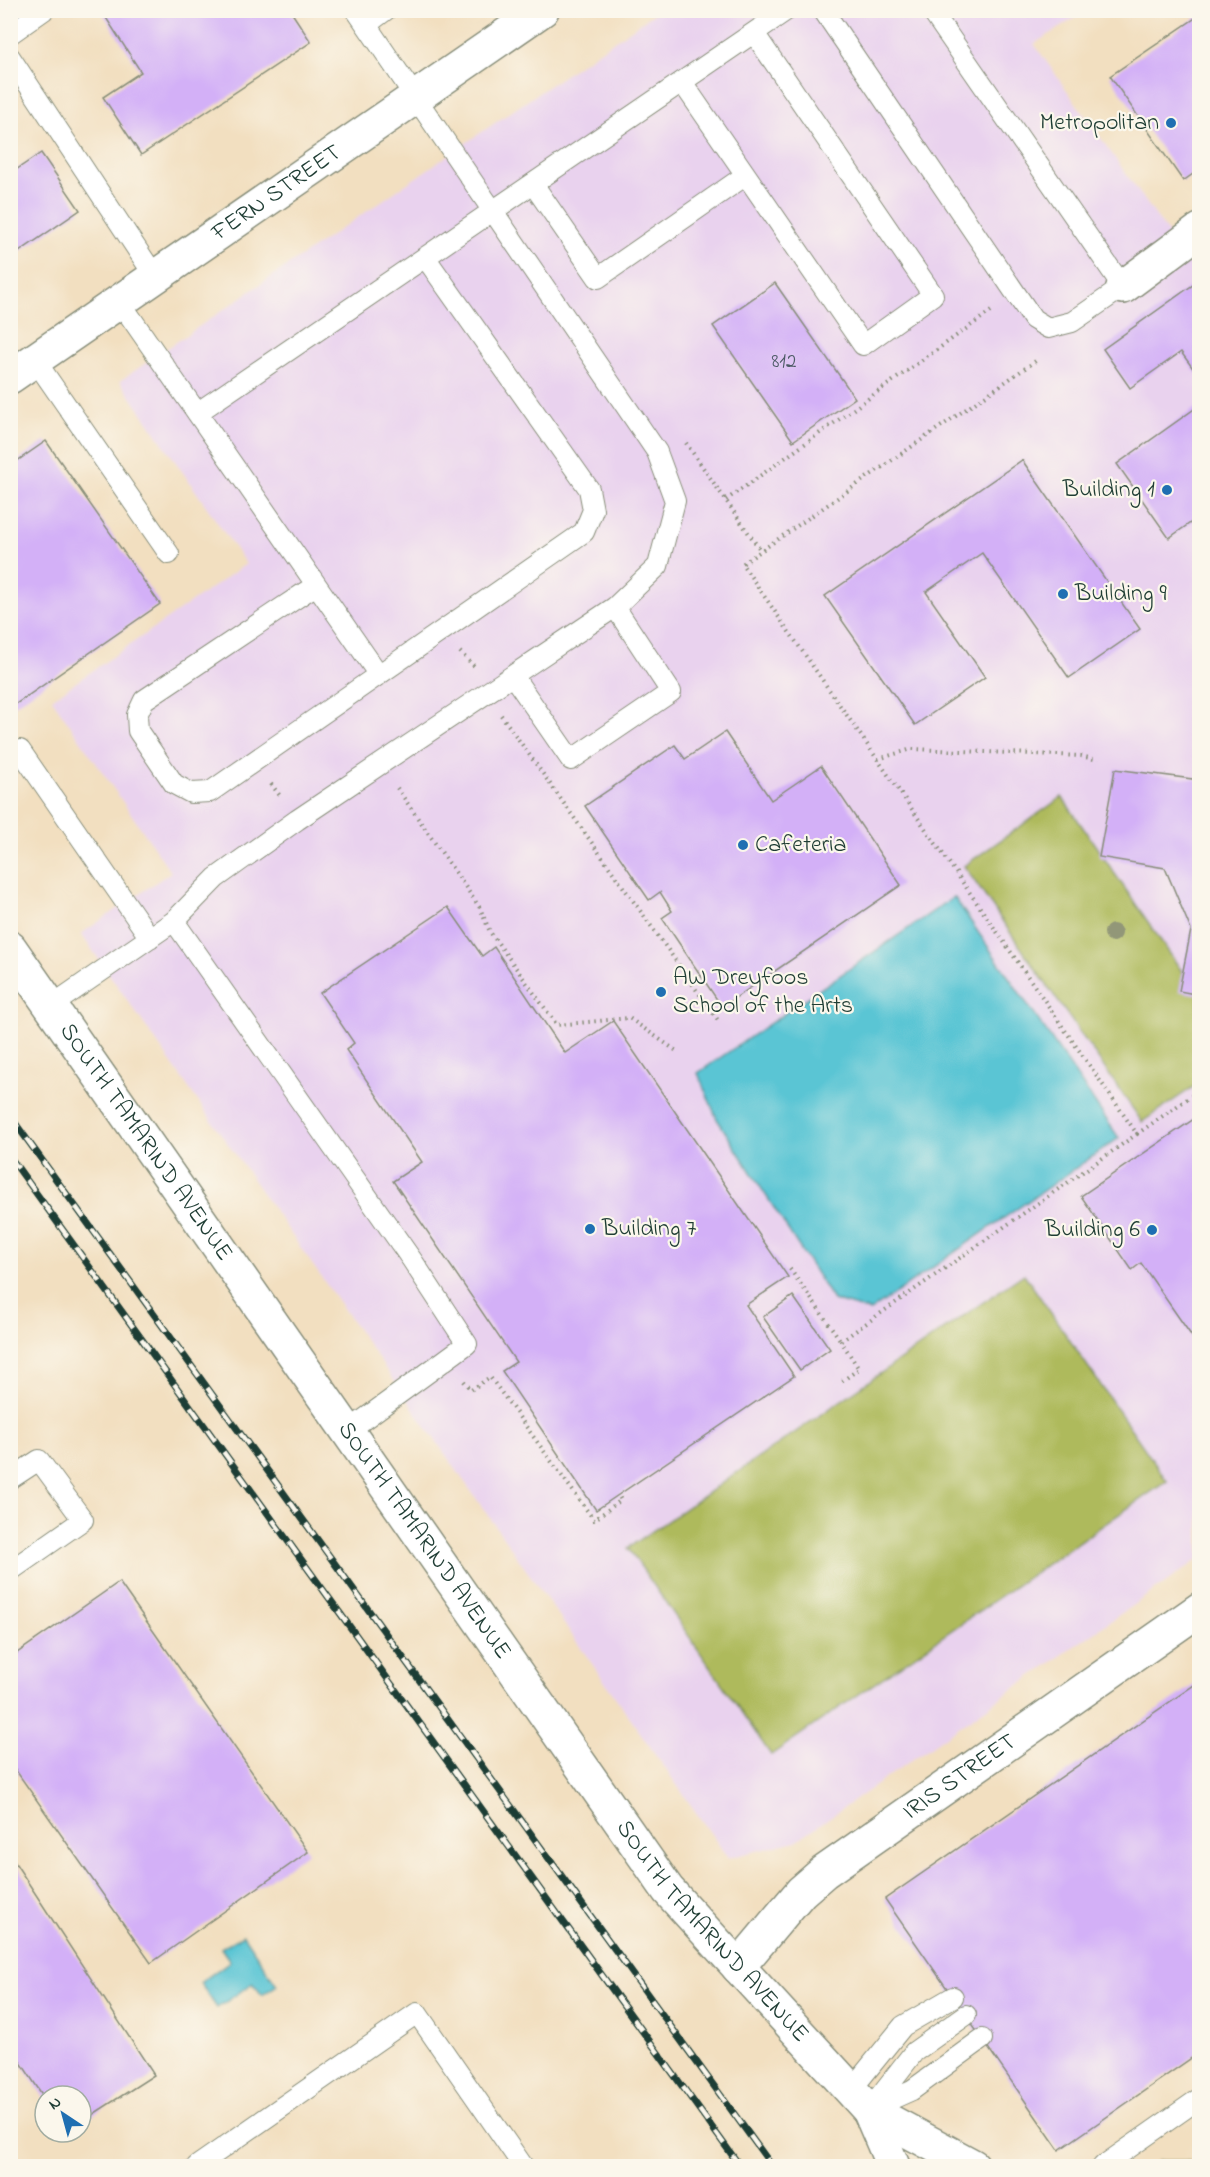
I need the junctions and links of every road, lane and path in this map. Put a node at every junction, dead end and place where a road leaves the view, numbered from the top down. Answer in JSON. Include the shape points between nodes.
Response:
{"nodes":[{"id":1,"x":44,"y":10,"type":"edge"},
{"id":2,"x":386,"y":10,"type":"edge"},
{"id":3,"x":542,"y":10,"type":"edge"},
{"id":4,"x":787,"y":10,"type":"edge"},
{"id":5,"x":823,"y":10,"type":"edge"},
{"id":6,"x":931,"y":10,"type":"edge"},
{"id":7,"x":361,"y":18,"type":"edge"},
{"id":8,"x":754,"y":33,"type":"junction"},
{"id":9,"x":10,"y":34,"type":"edge"},
{"id":10,"x":10,"y":57,"type":"edge"},
{"id":11,"x":682,"y":82,"type":"junction"},
{"id":12,"x":415,"y":98,"type":"junction"},
{"id":13,"x":746,"y":175,"type":"junction"},
{"id":14,"x":533,"y":184,"type":"junction"},
{"id":15,"x":493,"y":211,"type":"junction"},
{"id":16,"x":1198,"y":232,"type":"edge"},
{"id":17,"x":425,"y":257,"type":"junction"},
{"id":18,"x":156,"y":278,"type":"junction"},
{"id":19,"x":1123,"y":287,"type":"junction"},
{"id":20,"x":120,"y":302,"type":"junction"},
{"id":21,"x":995,"y":309,"type":"dead end"},
{"id":22,"x":1037,"y":360,"type":"dead end"},
{"id":23,"x":23,"y":368,"type":"edge"},
{"id":24,"x":197,"y":413,"type":"junction"},
{"id":25,"x":726,"y":500,"type":"dead end"},
{"id":26,"x":170,"y":554,"type":"dead end"},
{"id":27,"x":316,"y":585,"type":"junction"},
{"id":28,"x":615,"y":607,"type":"junction"},
{"id":29,"x":441,"y":632,"type":"junction"},
{"id":30,"x":379,"y":675,"type":"junction"},
{"id":31,"x":513,"y":676,"type":"junction"},
{"id":32,"x":495,"y":688,"type":"junction"},
{"id":33,"x":500,"y":713,"type":"dead end"},
{"id":34,"x":20,"y":750,"type":"dead end"},
{"id":35,"x":878,"y":759,"type":"junction"},
{"id":36,"x":1098,"y":760,"type":"dead end"},
{"id":37,"x":255,"y":761,"type":"junction"},
{"id":38,"x":397,"y":788,"type":"dead end"},
{"id":39,"x":297,"y":820,"type":"junction"},
{"id":40,"x":174,"y":921,"type":"junction"},
{"id":41,"x":150,"y":938,"type":"junction"},
{"id":42,"x":10,"y":948,"type":"edge"},
{"id":43,"x":51,"y":1006,"type":"junction"},
{"id":44,"x":720,"y":1023,"type":"dead end"},
{"id":45,"x":678,"y":1052,"type":"dead end"},
{"id":46,"x":1200,"y":1090,"type":"edge"},
{"id":47,"x":1137,"y":1134,"type":"junction"},
{"id":48,"x":790,"y":1269,"type":"dead end"},
{"id":49,"x":841,"y":1341,"type":"junction"},
{"id":50,"x":448,"y":1358,"type":"junction"},
{"id":51,"x":842,"y":1382,"type":"dead end"},
{"id":52,"x":348,"y":1431,"type":"junction"},
{"id":53,"x":10,"y":1479,"type":"edge"},
{"id":54,"x":618,"y":1495,"type":"dead end"},
{"id":55,"x":10,"y":1571,"type":"edge"},
{"id":56,"x":1200,"y":1609,"type":"edge"},
{"id":57,"x":738,"y":1967,"type":"junction"},
{"id":58,"x":953,"y":1997,"type":"dead end"},
{"id":59,"x":966,"y":2015,"type":"dead end"},
{"id":60,"x":982,"y":2039,"type":"dead end"},
{"id":61,"x":1200,"y":2098,"type":"edge"},
{"id":62,"x":860,"y":2100,"type":"junction"},
{"id":63,"x":197,"y":2166,"type":"edge"},
{"id":64,"x":523,"y":2166,"type":"edge"},
{"id":65,"x":893,"y":2166,"type":"edge"},
{"id":66,"x":973,"y":2166,"type":"edge"},
{"id":67,"x":1103,"y":2166,"type":"edge"}],
"edges":[{"from":1,"to":9,"type":"lane"},
{"from":2,"to":7,"type":"lane"},
{"from":3,"to":12,"type":"street","name":"FERN STREET"},
{"from":4,"to":8,"type":"lane"},
{"from":5,"to":19,"type":"lane","via":[[1033,319],[1048,328],[1072,322]]},
{"from":6,"to":19,"type":"lane"},
{"from":7,"to":12,"type":"lane"},
{"from":8,"to":11,"type":"lane"},
{"from":8,"to":13,"type":"lane","via":[[933,295],[863,345]]},
{"from":10,"to":18,"type":"lane"},
{"from":11,"to":13,"type":"lane"},
{"from":11,"to":14,"type":"lane"},
{"from":12,"to":15,"type":"lane"},
{"from":12,"to":18,"type":"street","name":"FERN STREET"},
{"from":13,"to":14,"type":"lane","via":[[598,278]]},
{"from":14,"to":15,"type":"lane"},
{"from":15,"to":17,"type":"lane"},
{"from":15,"to":28,"type":"lane","via":[[657,452],[675,501],[658,566]]},
{"from":16,"to":19,"type":"street"},
{"from":17,"to":24,"type":"lane"},
{"from":17,"to":29,"type":"lane","via":[[589,489],[593,510],[584,532]]},
{"from":18,"to":20,"type":"street","name":"FERN STREET"},
{"from":20,"to":23,"type":"street","name":"FERN STREET"},
{"from":20,"to":24,"type":"lane"},
{"from":21,"to":25,"type":"path"},
{"from":22,"to":35,"type":"path","via":[[742,564]]},
{"from":23,"to":26,"type":"lane"},
{"from":24,"to":27,"type":"lane"},
{"from":27,"to":30,"type":"lane"},
{"from":27,"to":37,"type":"lane","via":[[144,700],[137,716],[138,731],[174,784],[191,793],[210,792]]},
{"from":28,"to":31,"type":"lane"},
{"from":28,"to":31,"type":"lane","via":[[671,692],[571,760]]},
{"from":29,"to":30,"type":"lane"},
{"from":29,"to":32,"type":"path"},
{"from":30,"to":37,"type":"lane"},
{"from":31,"to":32,"type":"lane"},
{"from":32,"to":39,"type":"lane"},
{"from":33,"to":44,"type":"path"},
{"from":34,"to":41,"type":"lane"},
{"from":35,"to":36,"type":"path","via":[[912,749]]},
{"from":35,"to":47,"type":"path"},
{"from":37,"to":39,"type":"path"},
{"from":38,"to":45,"type":"path","via":[[480,908],[490,932],[557,1025],[629,1018]]},
{"from":39,"to":40,"type":"lane","via":[[216,878]]},
{"from":40,"to":41,"type":"lane"},
{"from":40,"to":50,"type":"lane","via":[[467,1344]]},
{"from":41,"to":43,"type":"lane"},
{"from":42,"to":43,"type":"street","name":"SOUTH TAMARIND AVENUE"},
{"from":43,"to":52,"type":"street","name":"SOUTH TAMARIND AVENUE"},
{"from":46,"to":47,"type":"path"},
{"from":47,"to":49,"type":"path"},
{"from":48,"to":49,"type":"path"},
{"from":49,"to":51,"type":"path","via":[[859,1369]]},
{"from":50,"to":52,"type":"lane"},
{"from":50,"to":54,"type":"path","via":[[471,1390],[490,1377],[594,1520],[621,1500]]},
{"from":52,"to":57,"type":"street","name":"SOUTH TAMARIND AVENUE","via":[[668,1890]]},
{"from":53,"to":55,"type":"lane","via":[[39,1460],[83,1520]]},
{"from":56,"to":57,"type":"street","name":"IRIS STREET","via":[[824,1872],[801,1892]]},
{"from":57,"to":62,"type":"street","name":"SOUTH TAMARIND AVENUE"},
{"from":58,"to":62,"type":"lane","via":[[903,2026]]},
{"from":59,"to":62,"type":"lane","via":[[914,2052]]},
{"from":60,"to":62,"type":"lane","via":[[912,2090]]},
{"from":61,"to":67,"type":"lane"},
{"from":62,"to":65,"type":"street","name":"SOUTH TAMARIND AVENUE"},
{"from":62,"to":66,"type":"street","name":"SOUTH TAMARIND AVENUE"},
{"from":63,"to":64,"type":"lane","via":[[417,2013]]}]}
